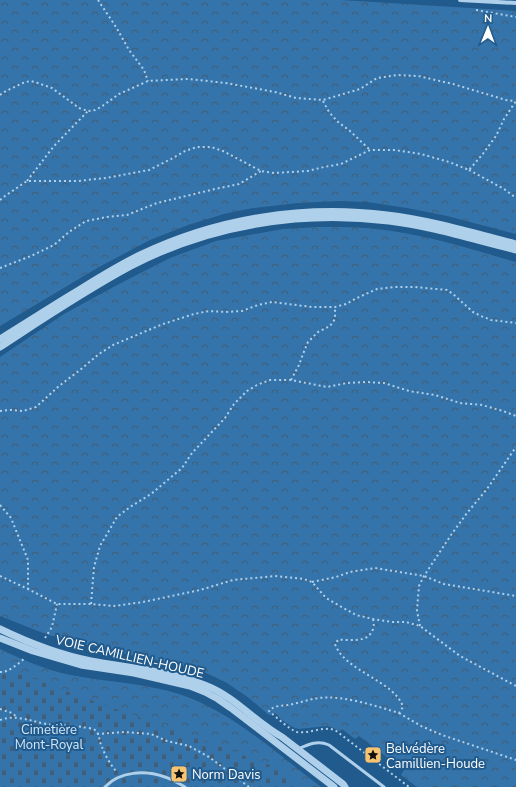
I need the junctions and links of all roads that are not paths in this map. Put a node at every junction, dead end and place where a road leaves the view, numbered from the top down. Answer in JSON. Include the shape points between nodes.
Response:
{"nodes":[{"id":1,"x":460,"y":0,"type":"edge"},
{"id":2,"x":516,"y":3,"type":"edge"},
{"id":3,"x":516,"y":244,"type":"edge"},
{"id":4,"x":516,"y":250,"type":"edge"},
{"id":5,"x":0,"y":339,"type":"edge"},
{"id":6,"x":0,"y":347,"type":"edge"},
{"id":7,"x":0,"y":629,"type":"edge"},
{"id":8,"x":0,"y":638,"type":"edge"},
{"id":9,"x":298,"y":749,"type":"junction"},
{"id":10,"x":106,"y":787,"type":"edge"},
{"id":11,"x":185,"y":787,"type":"edge"},
{"id":12,"x":334,"y":787,"type":"edge"},
{"id":13,"x":345,"y":787,"type":"edge"},
{"id":14,"x":384,"y":787,"type":"edge"}],
"edges":[{"from":1,"to":2,"type":"street"},
{"from":3,"to":5,"type":"street","via":[[414,219],[374,213],[304,213],[240,222],[185,236],[139,256],[93,281]]},
{"from":4,"to":6,"type":"street","via":[[415,225],[376,219],[308,218],[245,226],[193,240],[131,266]]},
{"from":7,"to":9,"type":"street","name":"VOIE CAMILLIEN-HOUDE","via":[[39,646],[66,654],[147,670],[208,686],[233,701]]},
{"from":8,"to":12,"type":"street","name":"VOIE CAMILLIEN-HOUDE","via":[[75,663],[134,673],[205,692],[218,698]]},
{"from":9,"to":13,"type":"street","name":"VOIE CAMILLIEN-HOUDE"},
{"from":9,"to":14,"type":"lane","via":[[316,742],[325,743]]},
{"from":10,"to":11,"type":"lane","via":[[121,776],[131,774],[165,777]]}]}
